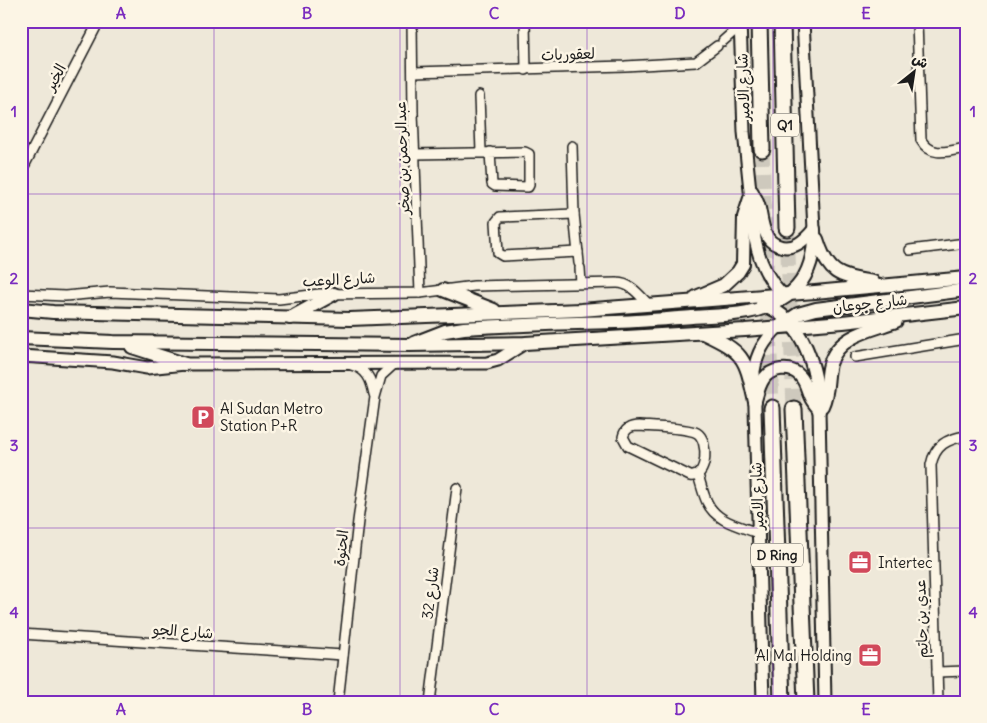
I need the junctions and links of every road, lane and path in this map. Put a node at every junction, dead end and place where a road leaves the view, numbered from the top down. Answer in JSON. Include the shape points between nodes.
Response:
{"nodes":[{"id":1,"x":100,"y":21,"type":"edge"},
{"id":2,"x":412,"y":21,"type":"edge"},
{"id":3,"x":525,"y":21,"type":"edge"},
{"id":4,"x":758,"y":21,"type":"edge"},
{"id":5,"x":782,"y":21,"type":"edge"},
{"id":6,"x":804,"y":21,"type":"edge"},
{"id":7,"x":916,"y":21,"type":"edge"},
{"id":8,"x":740,"y":23,"type":"edge"},
{"id":9,"x":526,"y":70,"type":"junction"},
{"id":10,"x":414,"y":72,"type":"junction"},
{"id":11,"x":478,"y":96,"type":"dead end"},
{"id":12,"x":572,"y":146,"type":"dead end"},
{"id":13,"x":966,"y":148,"type":"edge"},
{"id":14,"x":762,"y":149,"type":"tunnel mouth"},
{"id":15,"x":485,"y":152,"type":"junction"},
{"id":16,"x":415,"y":154,"type":"junction"},
{"id":17,"x":21,"y":172,"type":"edge"},
{"id":18,"x":752,"y":192,"type":"junction"},
{"id":19,"x":574,"y":214,"type":"junction"},
{"id":20,"x":787,"y":228,"type":"tunnel mouth"},
{"id":21,"x":814,"y":229,"type":"junction"},
{"id":22,"x":966,"y":243,"type":"edge"},
{"id":23,"x":910,"y":250,"type":"dead end"},
{"id":24,"x":578,"y":252,"type":"junction"},
{"id":25,"x":966,"y":278,"type":"edge"},
{"id":26,"x":580,"y":283,"type":"junction"},
{"id":27,"x":891,"y":285,"type":"junction"},
{"id":28,"x":443,"y":290,"type":"junction"},
{"id":29,"x":966,"y":290,"type":"edge"},
{"id":30,"x":420,"y":293,"type":"junction"},
{"id":31,"x":21,"y":294,"type":"edge"},
{"id":32,"x":334,"y":294,"type":"junction"},
{"id":33,"x":786,"y":295,"type":"junction"},
{"id":34,"x":733,"y":298,"type":"junction"},
{"id":35,"x":683,"y":302,"type":"junction"},
{"id":36,"x":649,"y":305,"type":"junction"},
{"id":37,"x":768,"y":306,"type":"junction"},
{"id":38,"x":966,"y":308,"type":"edge"},
{"id":39,"x":21,"y":309,"type":"edge"},
{"id":40,"x":808,"y":310,"type":"junction"},
{"id":41,"x":498,"y":312,"type":"junction"},
{"id":42,"x":915,"y":315,"type":"junction"},
{"id":43,"x":290,"y":319,"type":"junction"},
{"id":44,"x":843,"y":322,"type":"junction"},
{"id":45,"x":786,"y":324,"type":"junction"},
{"id":46,"x":701,"y":332,"type":"junction"},
{"id":47,"x":21,"y":338,"type":"edge"},
{"id":48,"x":966,"y":339,"type":"edge"},
{"id":49,"x":113,"y":342,"type":"junction"},
{"id":50,"x":525,"y":343,"type":"junction"},
{"id":51,"x":410,"y":345,"type":"junction"},
{"id":52,"x":21,"y":356,"type":"edge"},
{"id":53,"x":855,"y":357,"type":"dead end"},
{"id":54,"x":185,"y":364,"type":"junction"},
{"id":55,"x":394,"y":364,"type":"junction"},
{"id":56,"x":351,"y":365,"type":"junction"},
{"id":57,"x":375,"y":397,"type":"junction"},
{"id":58,"x":755,"y":402,"type":"junction"},
{"id":59,"x":772,"y":408,"type":"tunnel mouth"},
{"id":60,"x":794,"y":409,"type":"tunnel mouth"},
{"id":61,"x":819,"y":410,"type":"junction"},
{"id":62,"x":966,"y":436,"type":"edge"},
{"id":63,"x":698,"y":475,"type":"junction"},
{"id":64,"x":457,"y":488,"type":"dead end"},
{"id":65,"x":758,"y":533,"type":"junction"},
{"id":66,"x":21,"y":634,"type":"edge"},
{"id":67,"x":343,"y":655,"type":"junction"},
{"id":68,"x":937,"y":672,"type":"junction"},
{"id":69,"x":966,"y":672,"type":"edge"},
{"id":70,"x":338,"y":702,"type":"edge"},
{"id":71,"x":430,"y":702,"type":"edge"},
{"id":72,"x":764,"y":702,"type":"edge"},
{"id":73,"x":782,"y":702,"type":"edge"},
{"id":74,"x":806,"y":702,"type":"edge"},
{"id":75,"x":825,"y":702,"type":"edge"},
{"id":76,"x":938,"y":702,"type":"edge"}],
"edges":[{"from":1,"to":17,"type":"street","name":"الخير"},
{"from":2,"to":10,"type":"street","name":"عبدالرحمن بن صخر"},
{"from":3,"to":9,"type":"street"},
{"from":4,"to":14,"type":"highway","name":"شارع الامير","number":"Q1"},
{"from":5,"to":20,"type":"highway","number":"Q1"},
{"from":6,"to":21,"type":"main road"},
{"from":7,"to":13,"type":"street","via":[[921,140],[932,151]]},
{"from":8,"to":9,"type":"street","name":"لعقوريات","via":[[696,62]]},
{"from":8,"to":18,"type":"main road","name":"شارع الامير","via":[[744,132]]},
{"from":9,"to":10,"type":"street","name":"لعقوريات"},
{"from":10,"to":16,"type":"street","name":"عبدالرحمن بن صخر"},
{"from":11,"to":15,"type":"street"},
{"from":12,"to":19,"type":"street"},
{"from":15,"to":15,"type":"street","via":[[529,154],[528,187],[492,184]]},
{"from":15,"to":16,"type":"street"},
{"from":16,"to":30,"type":"street","name":"عبدالرحمن بن صخر"},
{"from":18,"to":21,"type":"main road","via":[[759,203],[766,234],[775,244],[796,246]]},
{"from":18,"to":33,"type":"main road","name":"شارع الامير","via":[[758,254],[768,277]]},
{"from":18,"to":35,"type":"main road","via":[[745,209],[745,255],[738,272],[724,285]]},
{"from":19,"to":24,"type":"street"},
{"from":19,"to":24,"type":"street","via":[[500,217],[496,222],[498,253],[503,256]]},
{"from":21,"to":27,"type":"main road","via":[[825,260],[837,272],[857,280]]},
{"from":21,"to":33,"type":"main road","via":[[810,263],[800,283]]},
{"from":22,"to":23,"type":"street"},
{"from":24,"to":26,"type":"street"},
{"from":25,"to":27,"type":"main road","name":"شارع جوعان"},
{"from":26,"to":28,"type":"street","name":"شارع الوعب"},
{"from":26,"to":36,"type":"street","name":"شارع الوعب","via":[[623,283]]},
{"from":27,"to":33,"type":"main road","name":"شارع جوعان"},
{"from":28,"to":30,"type":"street","name":"شارع الوعب"},
{"from":28,"to":41,"type":"main road"},
{"from":29,"to":40,"type":"main road"},
{"from":30,"to":32,"type":"street","name":"شارع الوعب"},
{"from":31,"to":32,"type":"street","name":"شارع الوعب","via":[[65,296],[110,292],[279,299]]},
{"from":32,"to":43,"type":"main road"},
{"from":33,"to":34,"type":"main road"},
{"from":33,"to":37,"type":"main road"},
{"from":33,"to":40,"type":"main road"},
{"from":34,"to":35,"type":"main road"},
{"from":34,"to":37,"type":"main road"},
{"from":35,"to":36,"type":"main road"},
{"from":36,"to":41,"type":"main road"},
{"from":37,"to":45,"type":"main road"},
{"from":37,"to":51,"type":"main road","via":[[739,314],[464,328],[436,334]]},
{"from":38,"to":42,"type":"main road","name":"شارع جوعان"},
{"from":39,"to":43,"type":"main road"},
{"from":40,"to":44,"type":"main road"},
{"from":40,"to":45,"type":"main road"},
{"from":41,"to":43,"type":"main road"},
{"from":42,"to":44,"type":"main road","name":"شارع جوعان"},
{"from":42,"to":61,"type":"main road","via":[[852,337],[842,344],[830,363],[826,395]]},
{"from":44,"to":45,"type":"main road","name":"شارع جوعان"},
{"from":45,"to":46,"type":"main road"},
{"from":45,"to":58,"type":"main road","name":"شارع الامير","via":[[767,338],[757,357]]},
{"from":45,"to":61,"type":"main road","via":[[807,351]]},
{"from":46,"to":50,"type":"main road"},
{"from":46,"to":58,"type":"main road","via":[[738,352],[748,373]]},
{"from":47,"to":49,"type":"main road"},
{"from":48,"to":53,"type":"street"},
{"from":49,"to":51,"type":"main road"},
{"from":49,"to":54,"type":"main road"},
{"from":50,"to":51,"type":"main road"},
{"from":50,"to":55,"type":"main road","via":[[492,362]]},
{"from":52,"to":54,"type":"main road","via":[[113,362],[147,368]]},
{"from":54,"to":56,"type":"main road"},
{"from":55,"to":56,"type":"main road"},
{"from":55,"to":57,"type":"street","name":"الحنوة","via":[[381,376]]},
{"from":56,"to":57,"type":"street","name":"الحنوة","via":[[369,376]]},
{"from":57,"to":67,"type":"street","name":"الحنوة"},
{"from":58,"to":61,"type":"main road","via":[[763,379],[780,369],[788,370],[802,378]]},
{"from":58,"to":65,"type":"main road","name":"شارع الامير"},
{"from":59,"to":73,"type":"highway","number":"D Ring"},
{"from":60,"to":74,"type":"highway","number":"D Ring"},
{"from":61,"to":75,"type":"main road"},
{"from":62,"to":68,"type":"street","name":"عدي بن حاتم","via":[[944,442],[937,448],[930,465]]},
{"from":63,"to":63,"type":"street","via":[[690,476],[628,446],[623,437],[626,430],[639,426],[698,434],[704,449],[702,469]]},
{"from":63,"to":65,"type":"street","via":[[713,512],[722,519]]},
{"from":64,"to":71,"type":"street","name":"شارع 32"},
{"from":65,"to":72,"type":"main road","name":"شارع الامير"},
{"from":66,"to":67,"type":"street","name":"شارع الجو"},
{"from":67,"to":70,"type":"street","name":"الحنوة"},
{"from":68,"to":69,"type":"street"},
{"from":68,"to":76,"type":"street","name":"عدي بن حاتم"}]}
